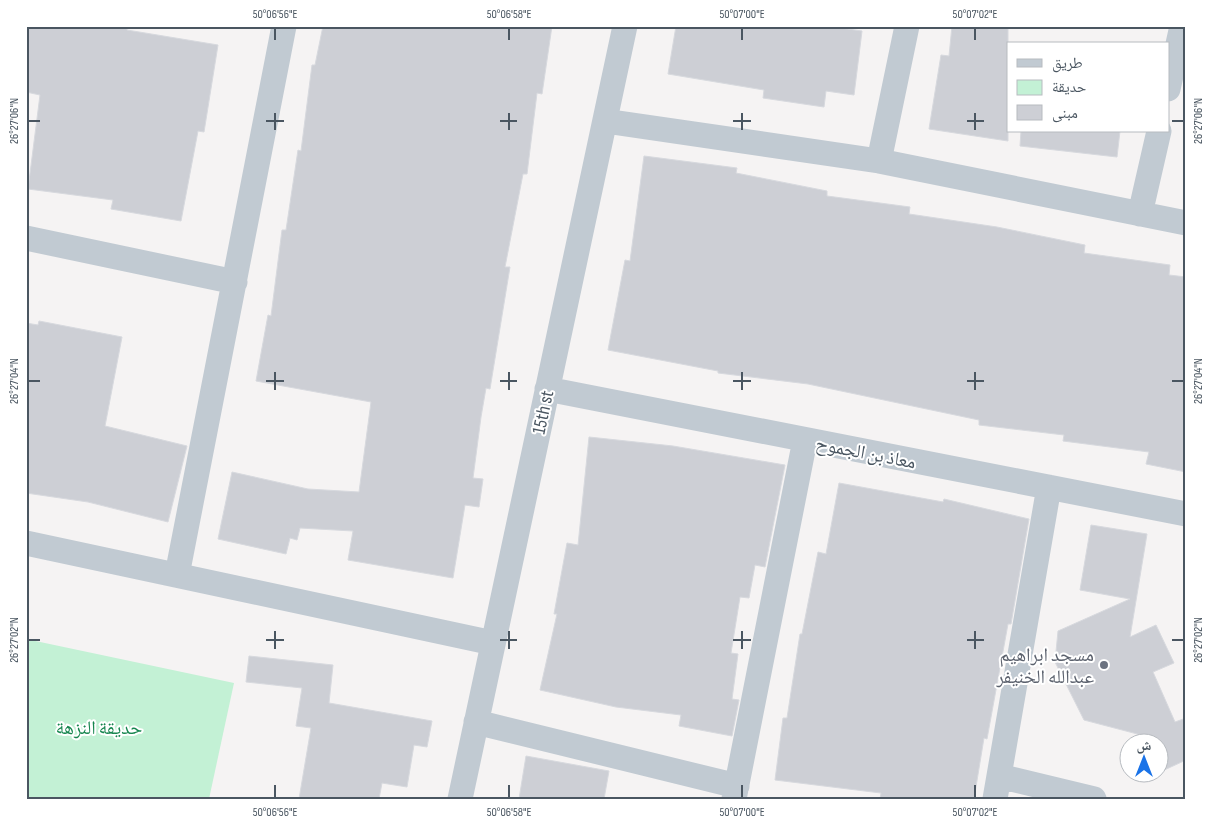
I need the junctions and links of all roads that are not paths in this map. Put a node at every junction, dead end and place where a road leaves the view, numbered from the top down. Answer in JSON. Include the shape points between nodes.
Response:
{"nodes":[{"id":1,"x":284,"y":26,"type":"edge"},
{"id":2,"x":625,"y":26,"type":"edge"},
{"id":3,"x":907,"y":26,"type":"edge"},
{"id":4,"x":1182,"y":26,"type":"edge"},
{"id":5,"x":1170,"y":79,"type":"edge"},
{"id":6,"x":605,"y":121,"type":"junction"},
{"id":7,"x":1159,"y":132,"type":"edge"},
{"id":8,"x":879,"y":161,"type":"junction"},
{"id":9,"x":1140,"y":214,"type":"junction"},
{"id":10,"x":1186,"y":223,"type":"edge"},
{"id":11,"x":26,"y":238,"type":"edge"},
{"id":12,"x":235,"y":282,"type":"junction"},
{"id":13,"x":547,"y":389,"type":"junction"},
{"id":14,"x":805,"y":440,"type":"junction"},
{"id":15,"x":1049,"y":487,"type":"junction"},
{"id":16,"x":1186,"y":514,"type":"edge"},
{"id":17,"x":26,"y":543,"type":"edge"},
{"id":18,"x":178,"y":576,"type":"junction"},
{"id":19,"x":493,"y":643,"type":"junction"},
{"id":20,"x":476,"y":722,"type":"junction"},
{"id":21,"x":997,"y":788,"type":"edge"},
{"id":22,"x":735,"y":792,"type":"edge"},
{"id":23,"x":460,"y":799,"type":"edge"},
{"id":24,"x":1094,"y":799,"type":"edge"}],
"edges":[{"from":1,"to":12,"type":"street"},
{"from":2,"to":6,"type":"street","name":"15th st"},
{"from":3,"to":8,"type":"street"},
{"from":4,"to":5,"type":"street"},
{"from":6,"to":8,"type":"street"},
{"from":6,"to":13,"type":"street","name":"15th st"},
{"from":7,"to":9,"type":"street"},
{"from":8,"to":9,"type":"street"},
{"from":9,"to":10,"type":"street"},
{"from":11,"to":12,"type":"street"},
{"from":12,"to":18,"type":"street"},
{"from":13,"to":14,"type":"street","name":"معاذ بن الجموح"},
{"from":13,"to":19,"type":"street","name":"15th st"},
{"from":14,"to":15,"type":"street","name":"معاذ بن الجموح"},
{"from":14,"to":22,"type":"street"},
{"from":15,"to":16,"type":"street","name":"معاذ بن الجموح"},
{"from":15,"to":21,"type":"street"},
{"from":17,"to":18,"type":"street"},
{"from":18,"to":19,"type":"street"},
{"from":19,"to":20,"type":"street","name":"15th st"},
{"from":20,"to":22,"type":"street"},
{"from":20,"to":23,"type":"street","name":"15th st"},
{"from":21,"to":24,"type":"street"}]}
